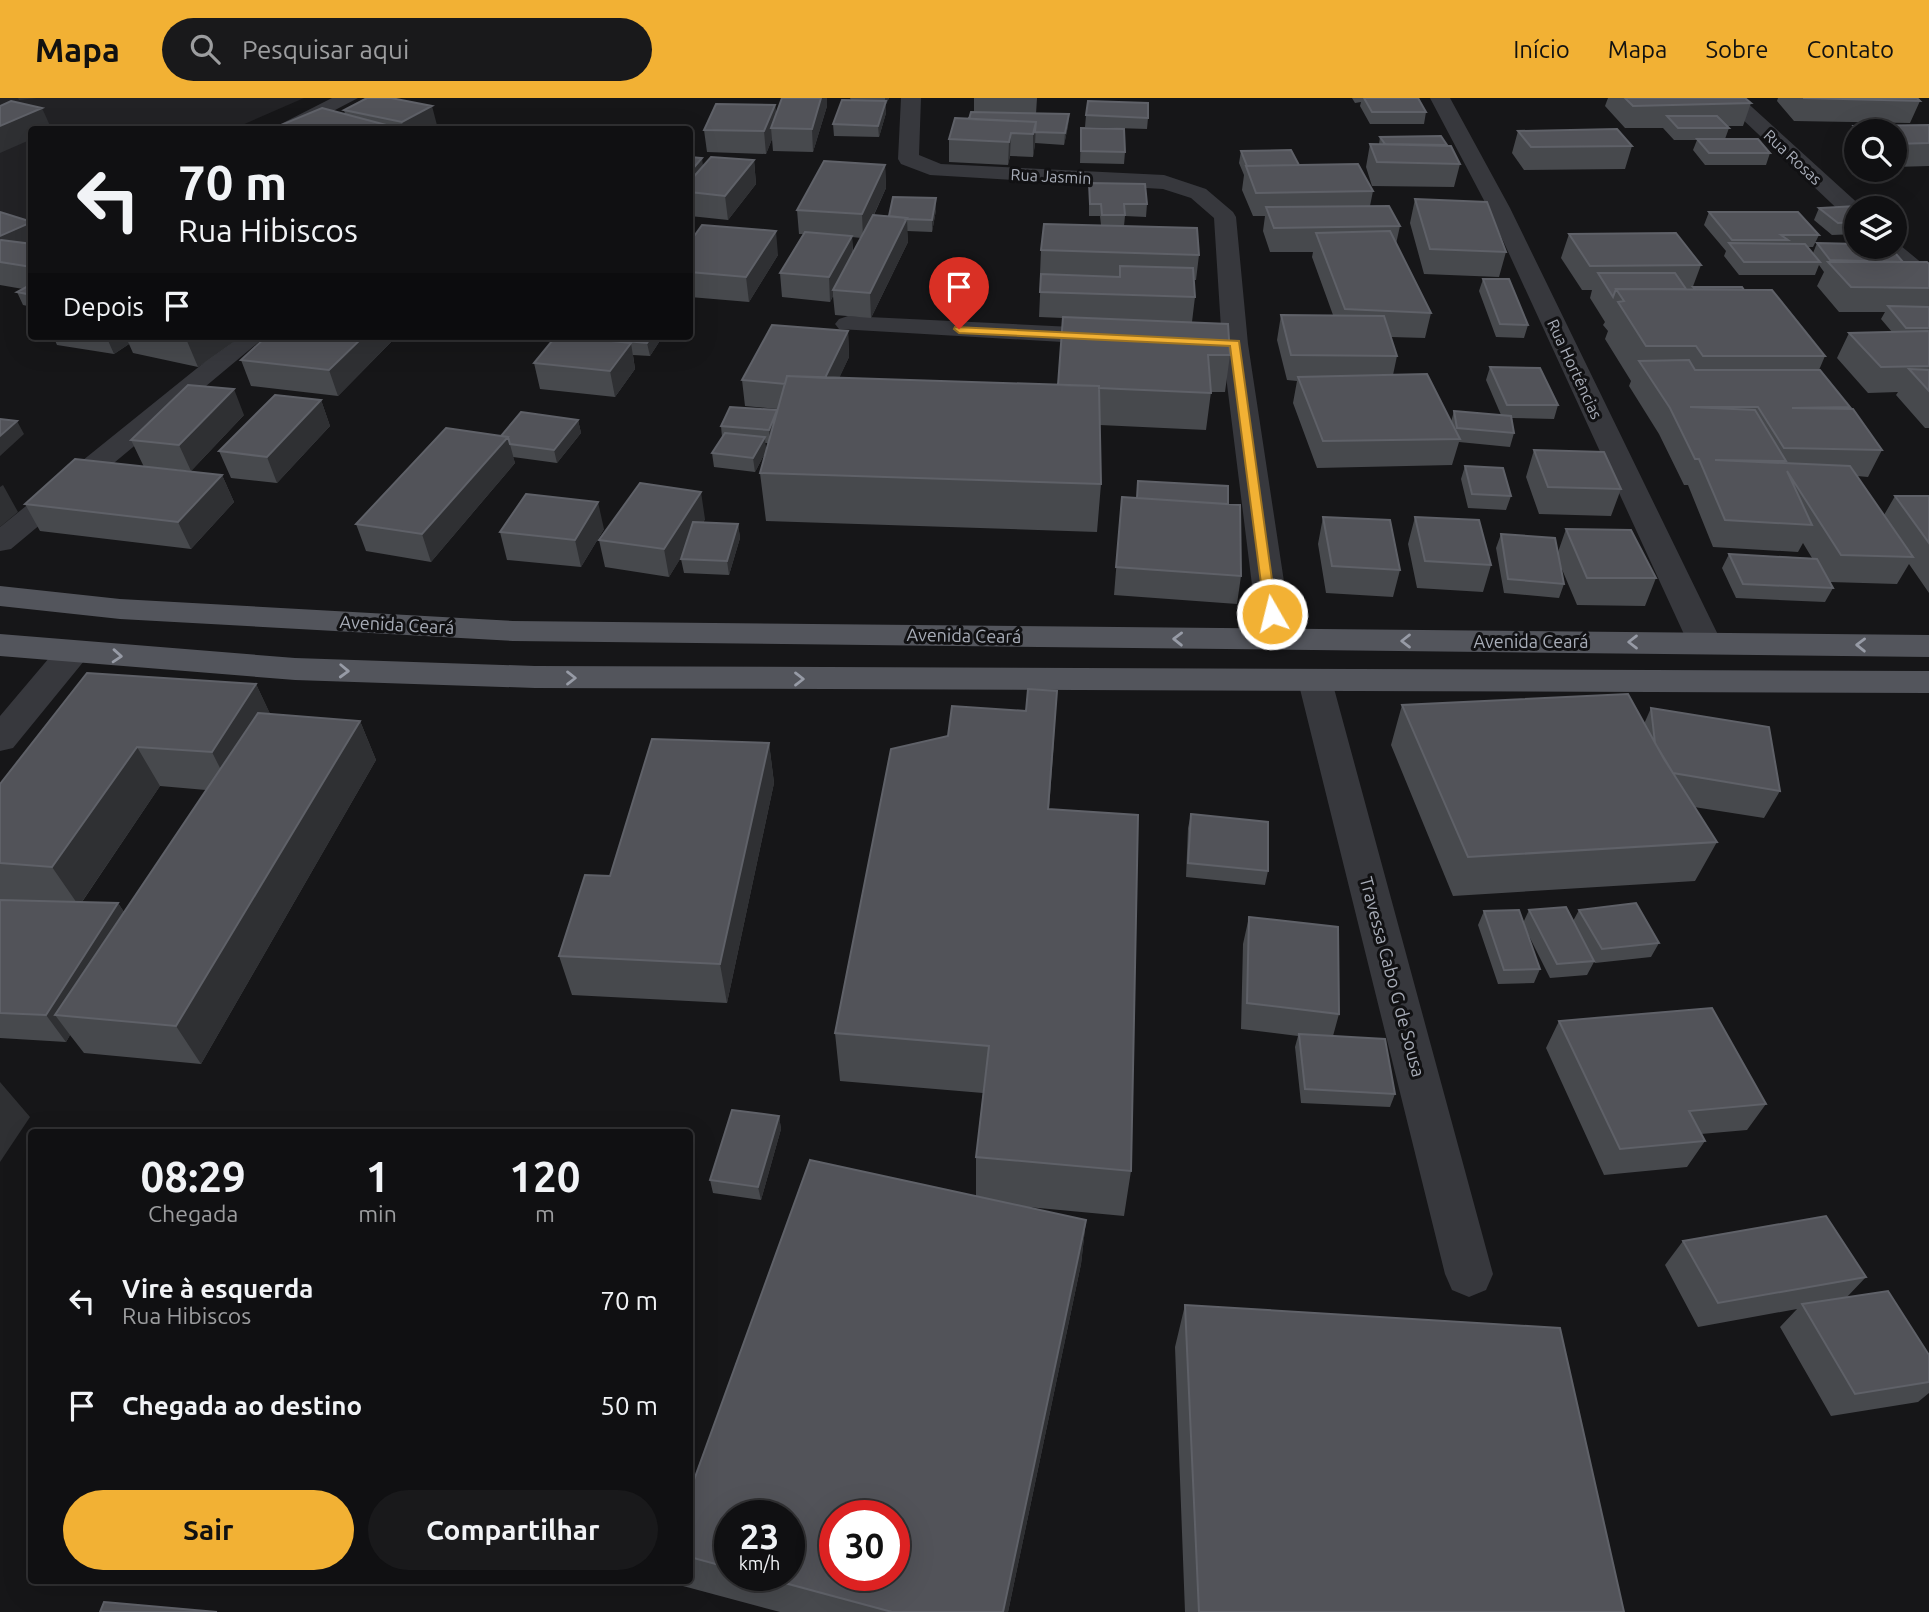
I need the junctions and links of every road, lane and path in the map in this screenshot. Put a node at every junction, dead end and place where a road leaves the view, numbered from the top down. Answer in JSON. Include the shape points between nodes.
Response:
{"nodes":[{"id":1,"x":348,"y":98,"type":"edge"},
{"id":2,"x":911,"y":98,"type":"edge"},
{"id":3,"x":1440,"y":98,"type":"edge"},
{"id":4,"x":1730,"y":98,"type":"edge"},
{"id":5,"x":288,"y":126,"type":"edge"},
{"id":6,"x":1844,"y":203,"type":"edge"},
{"id":7,"x":1904,"y":259,"type":"edge"},
{"id":8,"x":1929,"y":282,"type":"edge"},
{"id":9,"x":848,"y":324,"type":"dead end"},
{"id":10,"x":1139,"y":339,"type":"edge"},
{"id":11,"x":248,"y":340,"type":"edge"},
{"id":12,"x":1208,"y":342,"type":"edge"},
{"id":13,"x":1235,"y":344,"type":"junction"},
{"id":14,"x":0,"y":542,"type":"edge"},
{"id":15,"x":0,"y":596,"type":"edge"},
{"id":16,"x":1276,"y":641,"type":"junction"},
{"id":17,"x":1705,"y":643,"type":"junction"},
{"id":18,"x":0,"y":645,"type":"edge"},
{"id":19,"x":1929,"y":646,"type":"edge"},
{"id":20,"x":72,"y":653,"type":"junction"},
{"id":21,"x":1315,"y":681,"type":"junction"},
{"id":22,"x":1929,"y":682,"type":"edge"},
{"id":23,"x":0,"y":739,"type":"edge"},
{"id":24,"x":1469,"y":1274,"type":"dead end"}],
"edges":[{"from":1,"to":5,"type":"street"},
{"from":2,"to":13,"type":"street","name":"Rua Jasmin","via":[[909,159],[938,170],[1164,182],[1195,190],[1215,202],[1224,217]]},
{"from":3,"to":17,"type":"street","name":"Rua Hortências","via":[[1499,208]]},
{"from":4,"to":6,"type":"street","name":"Rua Rosas"},
{"from":7,"to":8,"type":"street"},
{"from":9,"to":10,"type":"street"},
{"from":11,"to":14,"type":"street"},
{"from":12,"to":13,"type":"street"},
{"from":13,"to":16,"type":"street"},
{"from":16,"to":15,"type":"main road","name":"Avenida Ceará","one_way":true,"via":[[513,631],[120,609]]},
{"from":17,"to":16,"type":"main road","name":"Avenida Ceará","one_way":true},
{"from":19,"to":17,"type":"main road","name":"Avenida Ceará","one_way":true},
{"from":18,"to":20,"type":"main road"},
{"from":20,"to":21,"type":"main road","one_way":true,"via":[[295,669],[535,677]]},
{"from":20,"to":23,"type":"street"},
{"from":21,"to":22,"type":"main road"},
{"from":21,"to":24,"type":"street","name":"Travessa Cabo G de Sousa"}]}
